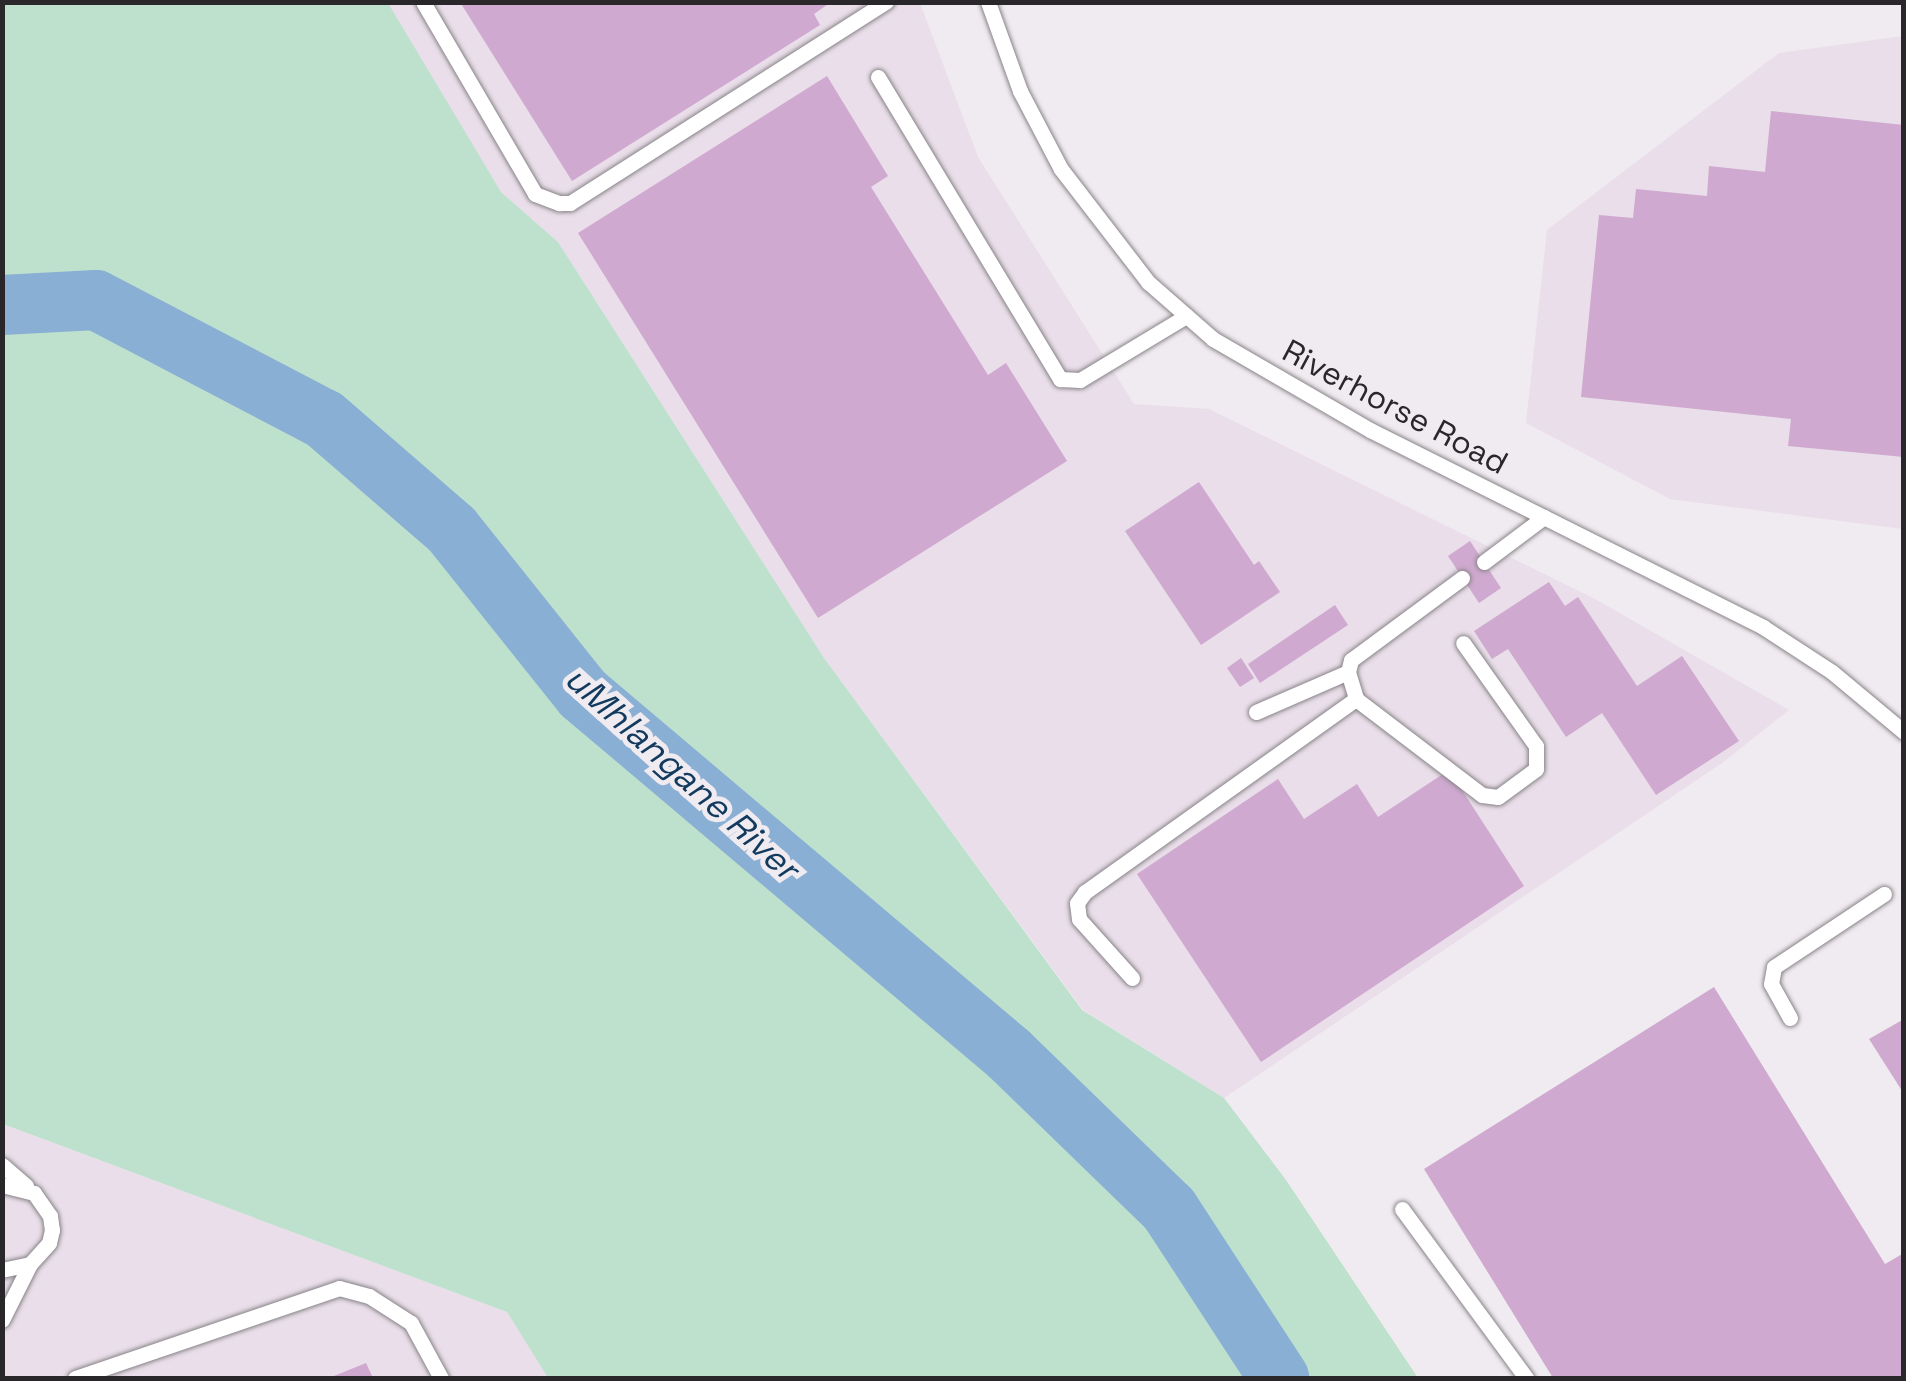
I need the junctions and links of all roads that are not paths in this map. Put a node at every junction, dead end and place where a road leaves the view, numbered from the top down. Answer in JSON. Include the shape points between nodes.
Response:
{"nodes":[{"id":1,"x":423,"y":2,"type":"edge"},
{"id":2,"x":886,"y":2,"type":"edge"},
{"id":3,"x":988,"y":2,"type":"edge"},
{"id":4,"x":878,"y":77,"type":"dead end"},
{"id":5,"x":1186,"y":316,"type":"junction"},
{"id":6,"x":1544,"y":517,"type":"junction"},
{"id":7,"x":1484,"y":562,"type":"dead end"},
{"id":8,"x":1462,"y":578,"type":"dead end"},
{"id":9,"x":1463,"y":643,"type":"dead end"},
{"id":10,"x":1348,"y":672,"type":"junction"},
{"id":11,"x":1356,"y":699,"type":"junction"},
{"id":12,"x":1256,"y":712,"type":"dead end"},
{"id":13,"x":1904,"y":732,"type":"edge"},
{"id":14,"x":1884,"y":894,"type":"dead end"},
{"id":15,"x":1132,"y":978,"type":"dead end"},
{"id":16,"x":1790,"y":1018,"type":"dead end"},
{"id":17,"x":2,"y":1165,"type":"edge"},
{"id":18,"x":2,"y":1186,"type":"edge"},
{"id":19,"x":34,"y":1193,"type":"junction"},
{"id":20,"x":1402,"y":1208,"type":"dead end"},
{"id":21,"x":30,"y":1264,"type":"junction"},
{"id":22,"x":2,"y":1270,"type":"edge"},
{"id":23,"x":2,"y":1320,"type":"edge"},
{"id":24,"x":75,"y":1378,"type":"edge"},
{"id":25,"x":440,"y":1378,"type":"edge"},
{"id":26,"x":1526,"y":1378,"type":"edge"}],
"edges":[{"from":1,"to":2,"type":"lane","via":[[535,194],[570,203]]},
{"from":3,"to":5,"type":"lane","name":"Riverhorse Road","via":[[1020,91],[1061,169],[1148,282]]},
{"from":4,"to":5,"type":"lane","via":[[1060,380],[1080,380]]},
{"from":5,"to":6,"type":"lane","name":"Riverhorse Road","via":[[1213,340],[1370,430]]},
{"from":6,"to":7,"type":"lane"},
{"from":6,"to":13,"type":"lane","name":"Riverhorse Road","via":[[1763,627],[1832,672]]},
{"from":8,"to":10,"type":"lane","via":[[1351,660]]},
{"from":9,"to":11,"type":"lane","via":[[1536,746],[1536,768],[1498,797],[1482,795]]},
{"from":10,"to":11,"type":"lane"},
{"from":10,"to":12,"type":"lane"},
{"from":11,"to":15,"type":"lane","via":[[1085,892],[1077,903],[1079,919]]},
{"from":14,"to":16,"type":"lane","via":[[1774,967],[1770,984]]},
{"from":17,"to":19,"type":"lane"},
{"from":18,"to":19,"type":"lane"},
{"from":19,"to":21,"type":"lane","via":[[52,1230]]},
{"from":20,"to":26,"type":"lane"},
{"from":21,"to":22,"type":"lane"},
{"from":21,"to":23,"type":"lane"},
{"from":24,"to":25,"type":"lane","via":[[339,1288],[369,1296],[411,1324]]}]}
